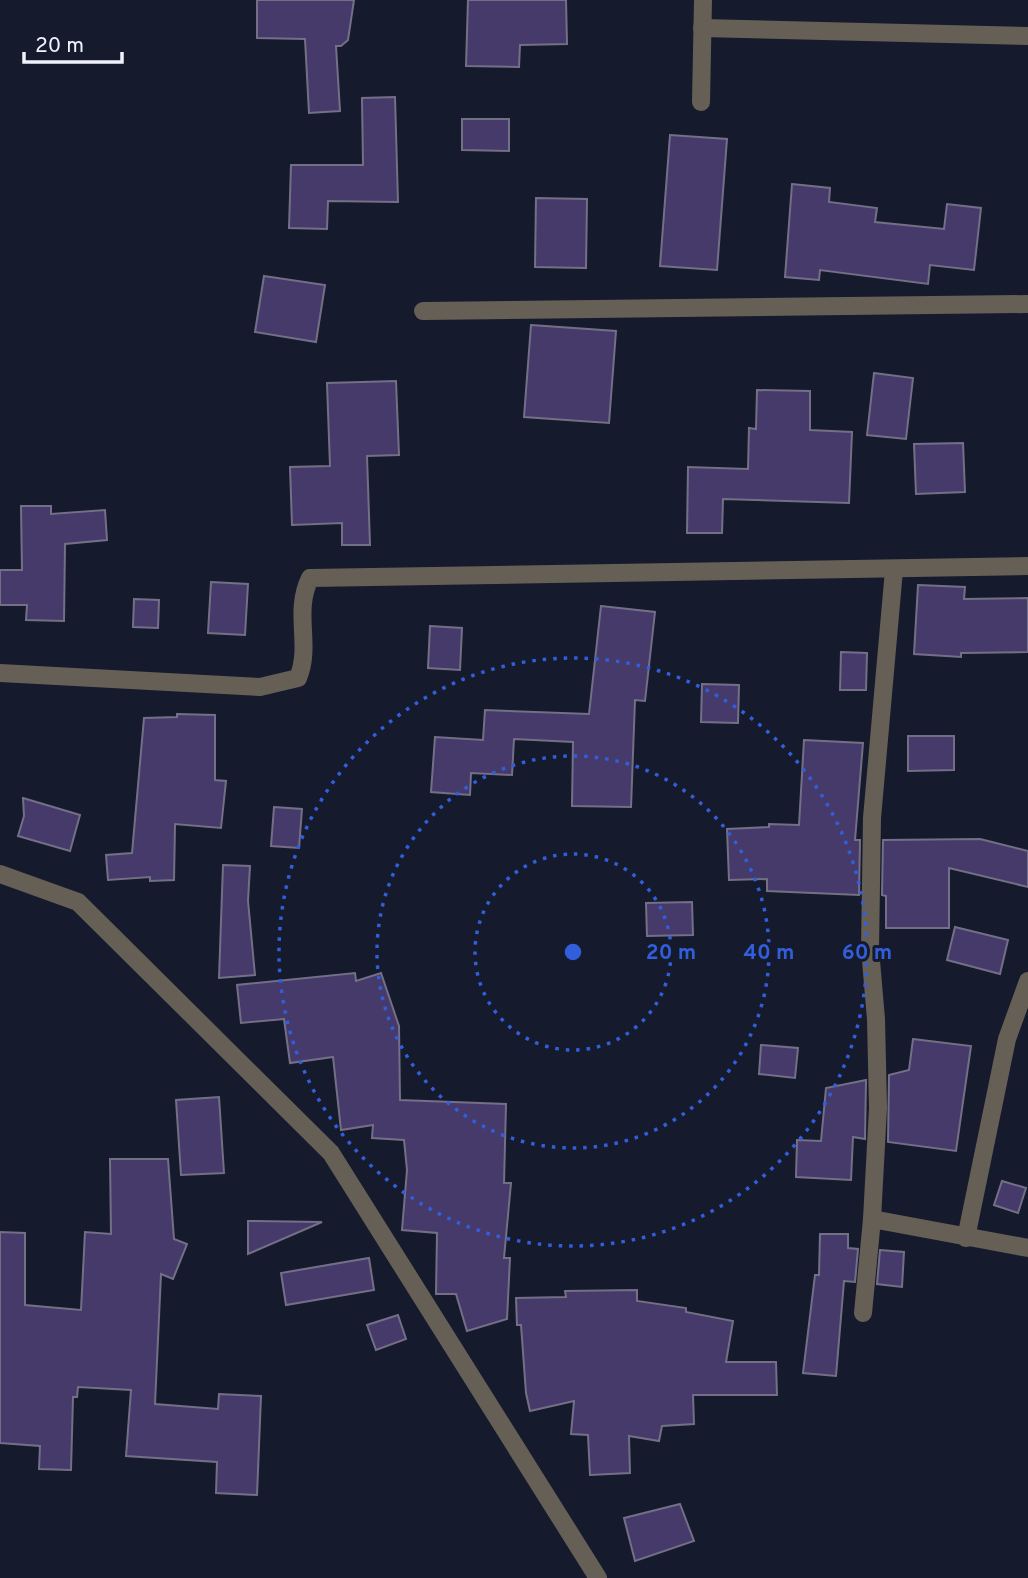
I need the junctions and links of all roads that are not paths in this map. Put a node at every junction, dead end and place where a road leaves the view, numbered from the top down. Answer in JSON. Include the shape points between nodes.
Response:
{"nodes":[{"id":1,"x":703,"y":0,"type":"edge"},
{"id":2,"x":702,"y":29,"type":"junction"},
{"id":3,"x":1028,"y":36,"type":"edge"},
{"id":4,"x":701,"y":102,"type":"dead end"},
{"id":5,"x":1028,"y":304,"type":"edge"},
{"id":6,"x":423,"y":311,"type":"dead end"},
{"id":7,"x":1028,"y":565,"type":"edge"},
{"id":8,"x":894,"y":570,"type":"junction"},
{"id":9,"x":0,"y":673,"type":"edge"},
{"id":10,"x":0,"y":874,"type":"edge"},
{"id":11,"x":1028,"y":981,"type":"edge"},
{"id":12,"x":872,"y":1219,"type":"junction"},
{"id":13,"x":966,"y":1238,"type":"junction"},
{"id":14,"x":1028,"y":1248,"type":"edge"},
{"id":15,"x":863,"y":1314,"type":"dead end"},
{"id":16,"x":598,"y":1578,"type":"edge"}],
"edges":[{"from":1,"to":2,"type":"street"},
{"from":2,"to":3,"type":"street"},
{"from":2,"to":4,"type":"street"},
{"from":5,"to":6,"type":"street"},
{"from":7,"to":8,"type":"street"},
{"from":8,"to":9,"type":"street","via":[[310,578],[302,594],[306,659],[298,678],[260,687]]},
{"from":8,"to":12,"type":"street","via":[[872,818],[870,949],[878,1108]]},
{"from":10,"to":16,"type":"street","via":[[78,902],[331,1153]]},
{"from":11,"to":13,"type":"street","via":[[1007,1038]]},
{"from":12,"to":13,"type":"street"},
{"from":12,"to":15,"type":"street"},
{"from":13,"to":14,"type":"street"}]}
